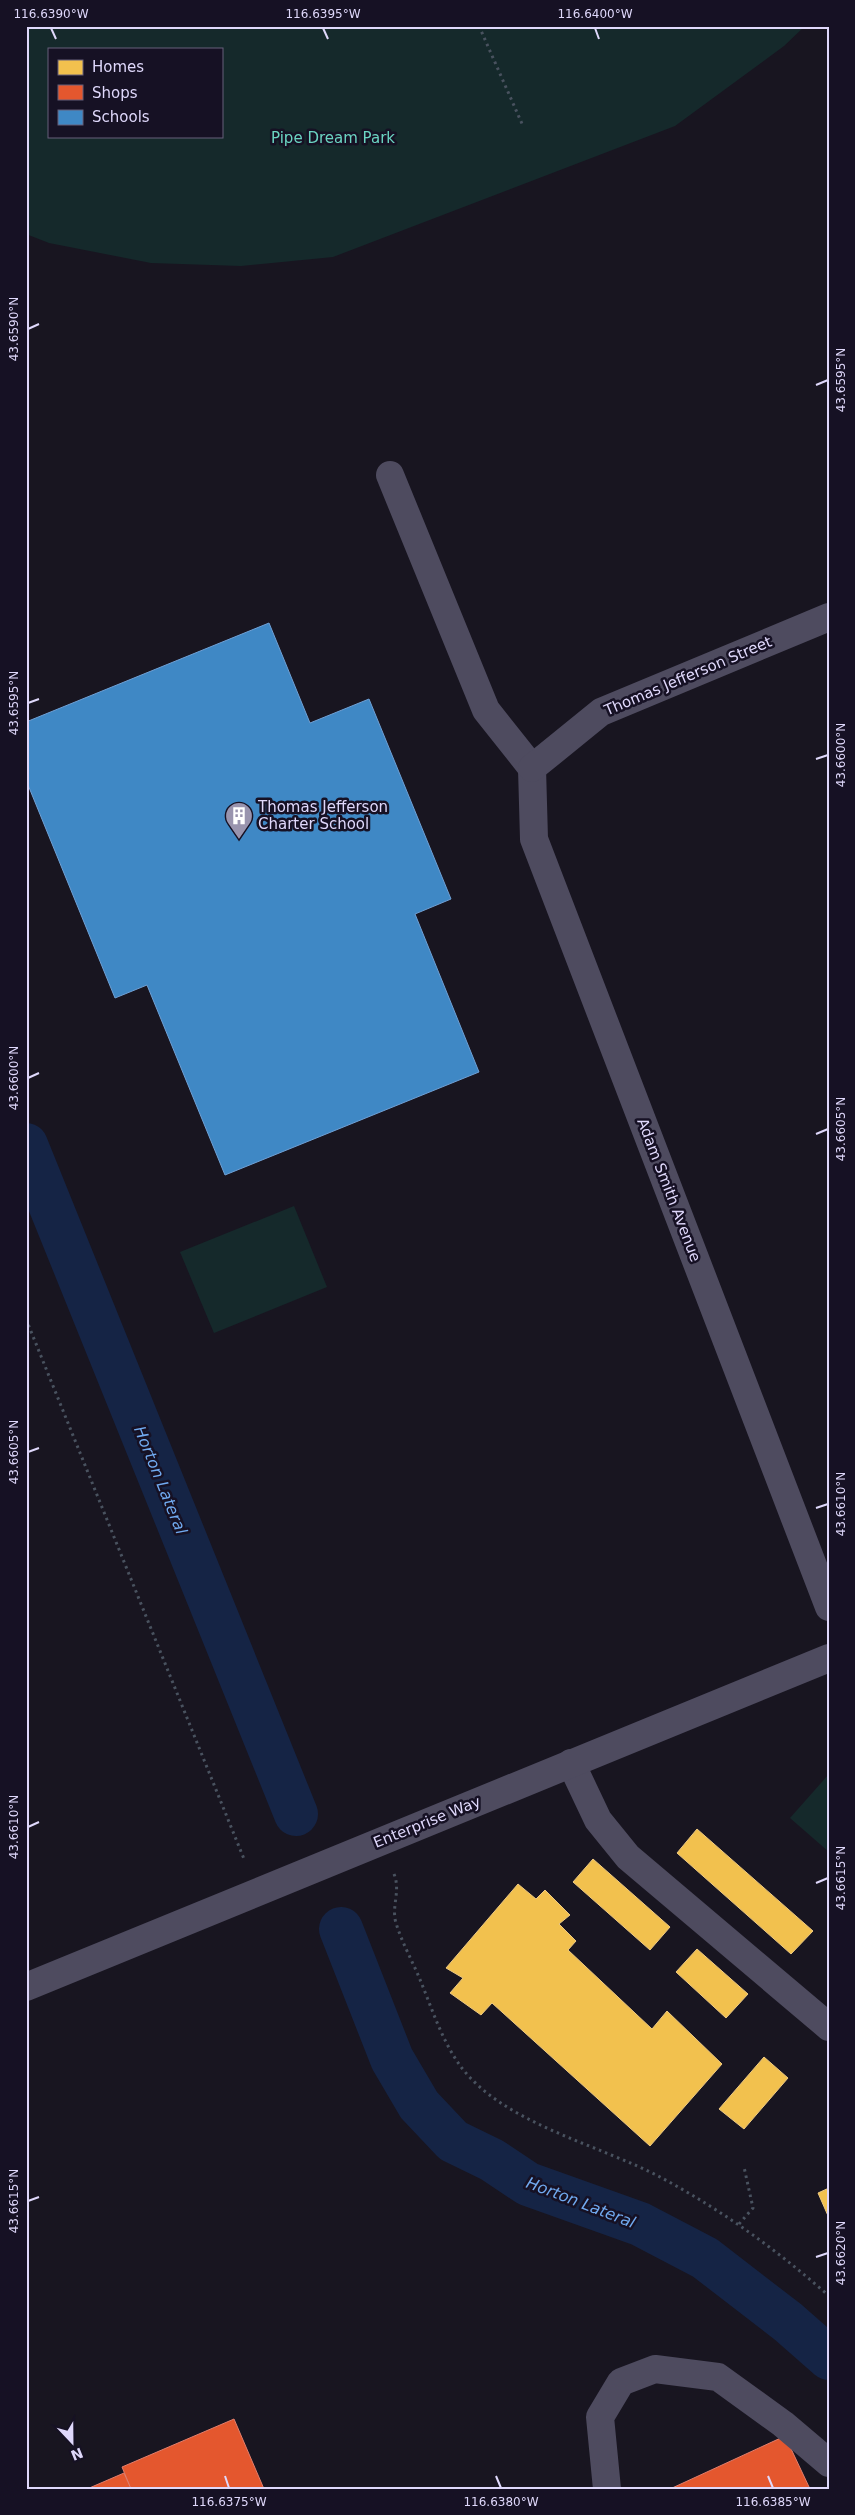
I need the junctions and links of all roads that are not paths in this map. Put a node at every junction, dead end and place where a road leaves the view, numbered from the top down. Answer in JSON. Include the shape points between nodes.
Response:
{"nodes":[{"id":1,"x":390,"y":475,"type":"dead end"},
{"id":2,"x":829,"y":617,"type":"edge"},
{"id":3,"x":532,"y":768,"type":"junction"},
{"id":4,"x":829,"y":1607,"type":"edge"},
{"id":5,"x":829,"y":1658,"type":"edge"},
{"id":6,"x":571,"y":1763,"type":"junction"},
{"id":7,"x":26,"y":1988,"type":"edge"},
{"id":8,"x":829,"y":2027,"type":"edge"},
{"id":9,"x":829,"y":2463,"type":"edge"},
{"id":10,"x":607,"y":2489,"type":"edge"}],
"edges":[{"from":1,"to":3,"type":"street","via":[[486,710]]},
{"from":2,"to":3,"type":"street","name":"Thomas Jefferson Street","via":[[601,712]]},
{"from":3,"to":4,"type":"street","name":"Adam Smith Avenue","via":[[534,839]]},
{"from":5,"to":6,"type":"street","name":"Enterprise Way"},
{"from":6,"to":7,"type":"street","name":"Enterprise Way"},
{"from":6,"to":8,"type":"street","via":[[598,1820],[628,1857]]},
{"from":9,"to":10,"type":"street","via":[[718,2377],[655,2369],[621,2382],[600,2417]]}]}
